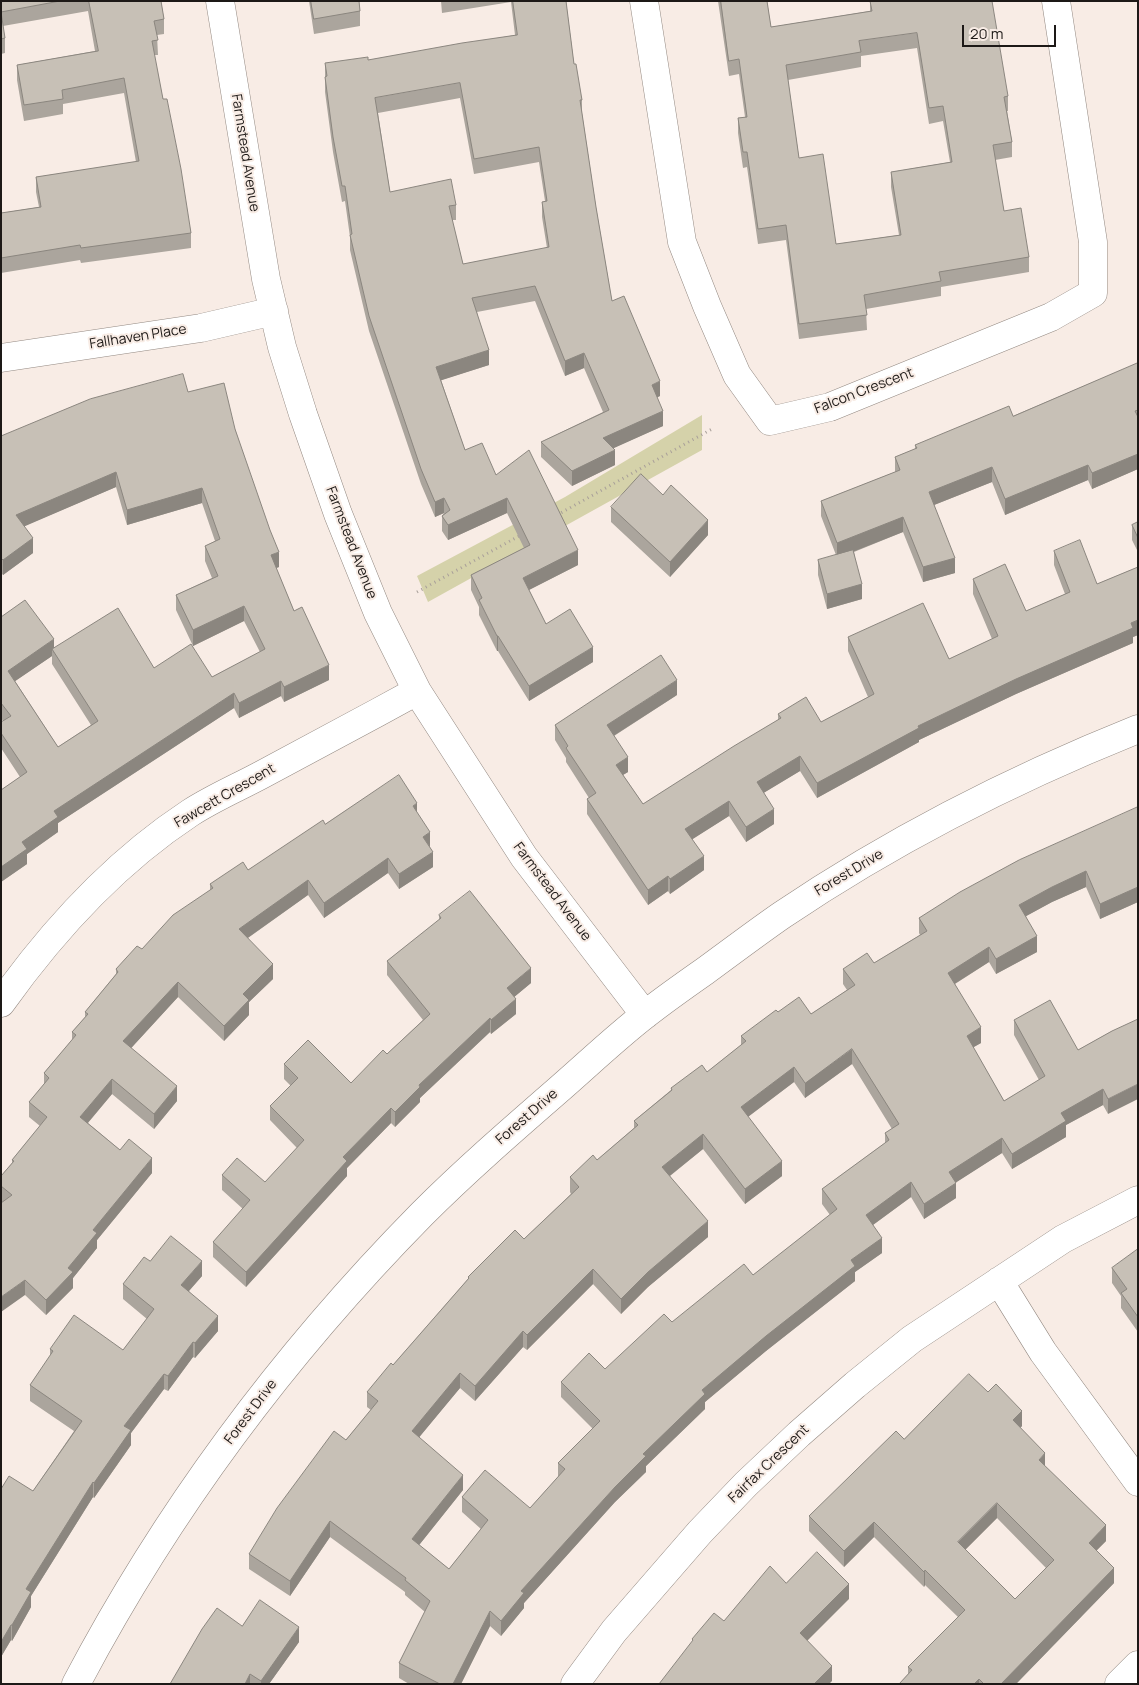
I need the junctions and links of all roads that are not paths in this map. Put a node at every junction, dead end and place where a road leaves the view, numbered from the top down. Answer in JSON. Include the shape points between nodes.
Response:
{"nodes":[{"id":1,"x":220,"y":1,"type":"edge"},
{"id":2,"x":644,"y":1,"type":"edge"},
{"id":3,"x":1056,"y":1,"type":"edge"},
{"id":4,"x":274,"y":311,"type":"junction"},
{"id":5,"x":1,"y":358,"type":"edge"},
{"id":6,"x":417,"y":691,"type":"junction"},
{"id":7,"x":1138,"y":729,"type":"edge"},
{"id":8,"x":1,"y":1003,"type":"edge"},
{"id":9,"x":645,"y":1015,"type":"junction"},
{"id":10,"x":1138,"y":1200,"type":"edge"},
{"id":11,"x":999,"y":1282,"type":"junction"},
{"id":12,"x":1138,"y":1482,"type":"edge"},
{"id":13,"x":1138,"y":1664,"type":"edge"},
{"id":14,"x":76,"y":1684,"type":"edge"},
{"id":15,"x":575,"y":1684,"type":"edge"},
{"id":16,"x":1119,"y":1684,"type":"edge"}],
"edges":[{"from":1,"to":4,"type":"street","name":"Farmstead Avenue"},
{"from":2,"to":3,"type":"street","name":"Falcon Crescent","via":[[682,242],[737,375],[770,421],[830,407],[1051,317],[1093,293],[1093,242]]},
{"from":4,"to":5,"type":"street","name":"Fallhaven Place","via":[[201,328]]},
{"from":4,"to":6,"type":"street","name":"Farmstead Avenue","via":[[303,414],[338,514],[378,613]]},
{"from":6,"to":8,"type":"street","name":"Fawcett Crescent","via":[[190,813],[144,847],[62,924]]},
{"from":6,"to":9,"type":"street","name":"Farmstead Avenue","via":[[524,857]]},
{"from":7,"to":9,"type":"street","name":"Forest Drive","via":[[1081,752],[924,829],[780,916]]},
{"from":9,"to":14,"type":"street","name":"Forest Drive","via":[[486,1152],[423,1213],[304,1344],[197,1485],[142,1570]]},
{"from":10,"to":11,"type":"street","name":"Fairfax Crescent","via":[[1063,1239]]},
{"from":11,"to":12,"type":"street","via":[[1043,1352]]},
{"from":11,"to":15,"type":"street","name":"Fairfax Crescent","via":[[905,1344],[752,1478],[656,1581]]},
{"from":13,"to":16,"type":"street"}]}
